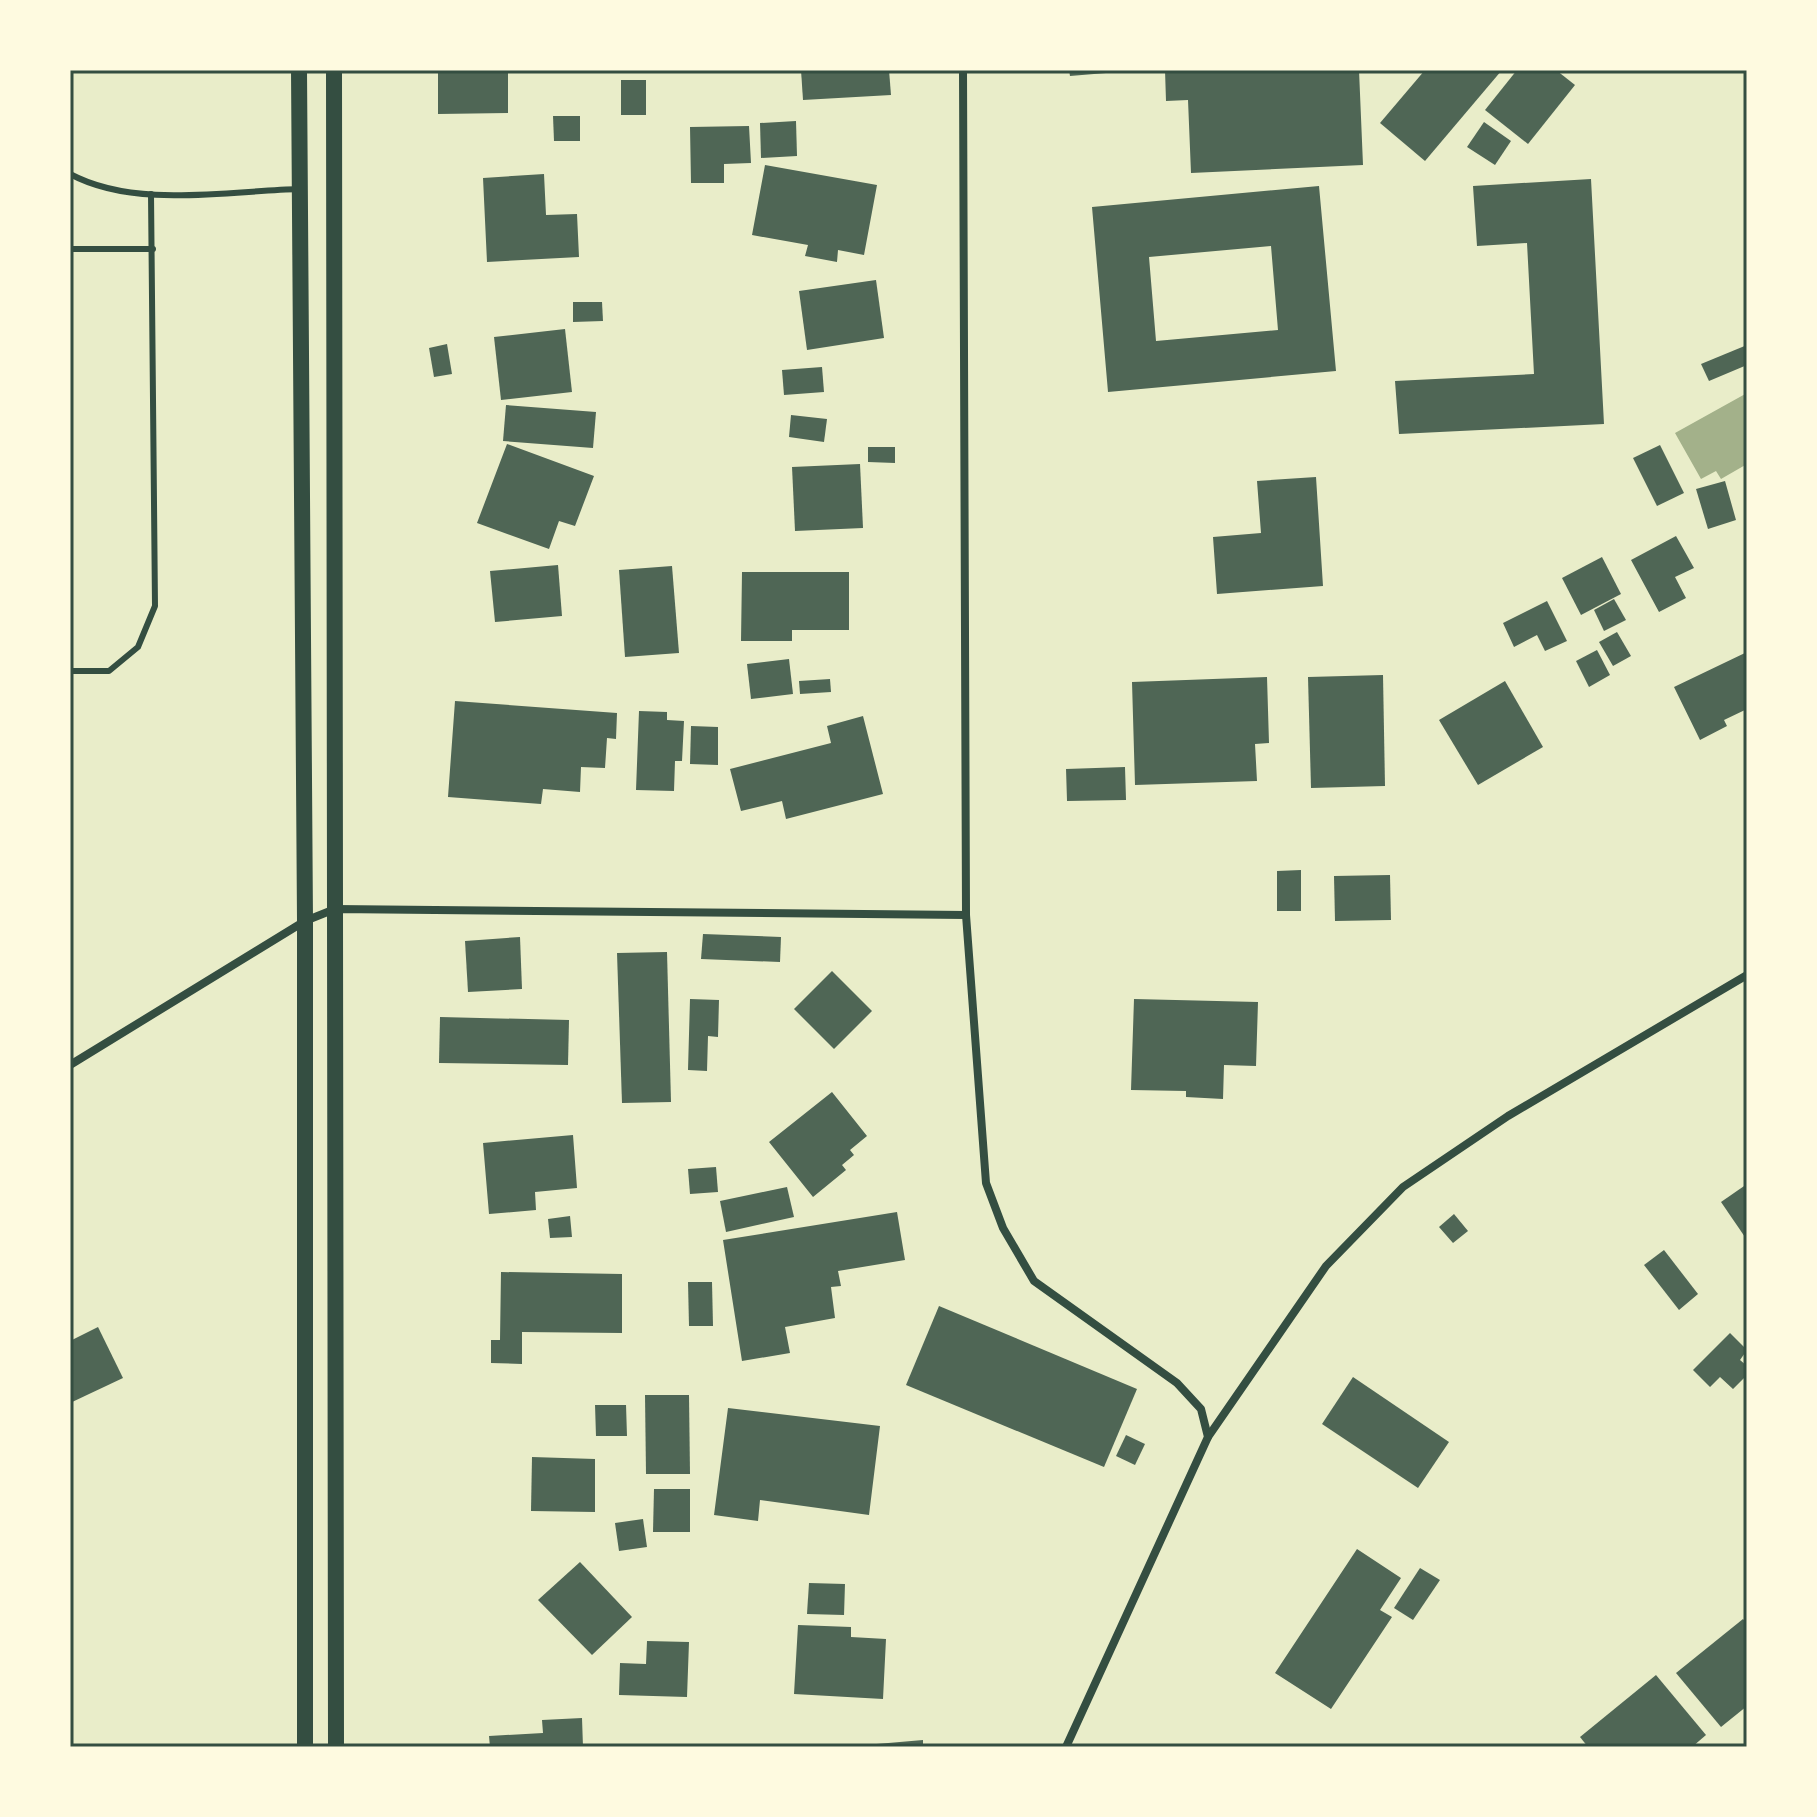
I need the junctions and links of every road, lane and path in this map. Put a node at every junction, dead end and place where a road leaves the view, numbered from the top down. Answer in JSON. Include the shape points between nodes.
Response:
{"nodes":[{"id":1,"x":299,"y":70,"type":"edge"},
{"id":2,"x":334,"y":70,"type":"edge"},
{"id":3,"x":963,"y":70,"type":"edge"},
{"id":4,"x":70,"y":174,"type":"edge"},
{"id":5,"x":300,"y":189,"type":"junction"},
{"id":6,"x":151,"y":194,"type":"junction"},
{"id":7,"x":70,"y":249,"type":"edge"},
{"id":8,"x":153,"y":249,"type":"junction"},
{"id":9,"x":70,"y":671,"type":"edge"},
{"id":10,"x":335,"y":909,"type":"junction"},
{"id":11,"x":966,"y":915,"type":"junction"},
{"id":12,"x":305,"y":921,"type":"junction"},
{"id":13,"x":1747,"y":975,"type":"edge"},
{"id":14,"x":70,"y":1065,"type":"edge"},
{"id":15,"x":1208,"y":1437,"type":"junction"},
{"id":16,"x":305,"y":1747,"type":"edge"},
{"id":17,"x":336,"y":1747,"type":"edge"},
{"id":18,"x":1066,"y":1747,"type":"edge"}],
"edges":[{"from":1,"to":5,"type":"main road"},
{"from":2,"to":10,"type":"main road"},
{"from":3,"to":11,"type":"street"},
{"from":4,"to":6,"type":"lane","via":[[92,186]]},
{"from":5,"to":6,"type":"lane"},
{"from":5,"to":12,"type":"main road"},
{"from":6,"to":8,"type":"lane"},
{"from":7,"to":8,"type":"lane"},
{"from":8,"to":9,"type":"lane","via":[[155,606],[138,647],[109,671]]},
{"from":10,"to":11,"type":"street"},
{"from":10,"to":12,"type":"street"},
{"from":10,"to":17,"type":"main road"},
{"from":11,"to":15,"type":"street","via":[[986,1183],[1003,1228],[1034,1281],[1177,1383],[1201,1409]]},
{"from":12,"to":14,"type":"street"},
{"from":12,"to":16,"type":"main road"},
{"from":13,"to":15,"type":"street","via":[[1508,1116],[1403,1187],[1326,1266]]},
{"from":15,"to":18,"type":"street"}]}
